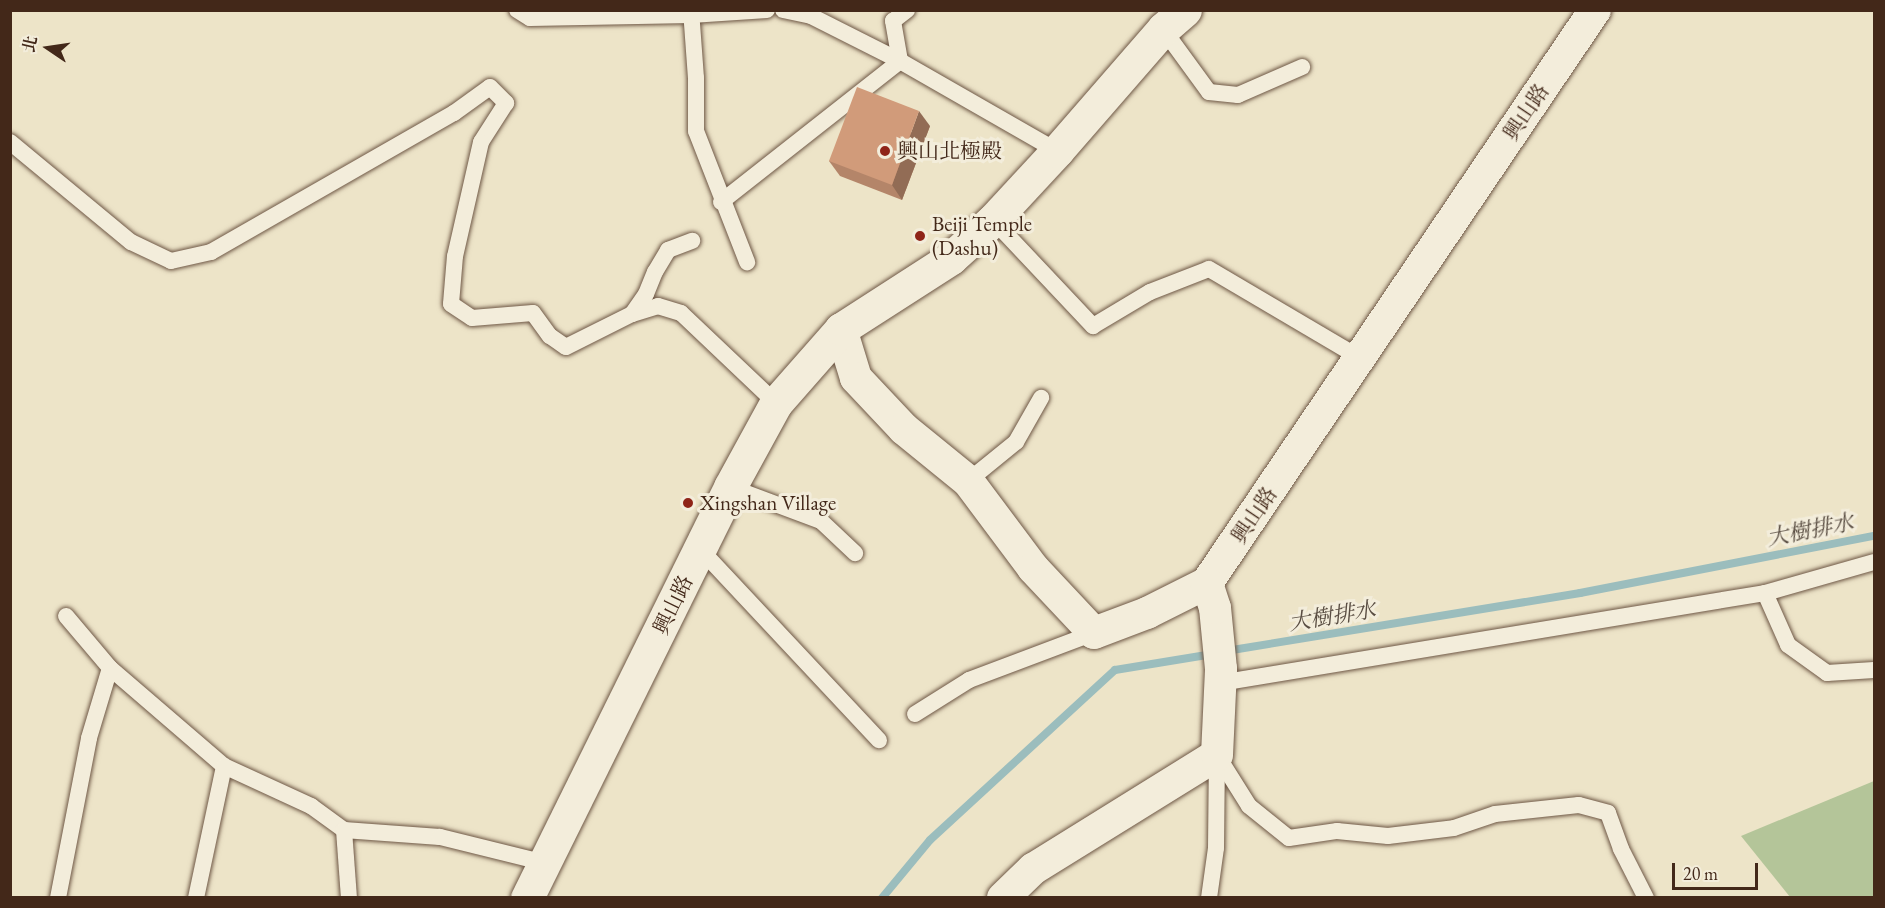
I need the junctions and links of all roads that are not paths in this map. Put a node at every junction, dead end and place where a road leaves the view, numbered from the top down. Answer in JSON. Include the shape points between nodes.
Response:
{"nodes":[{"id":1,"x":517,"y":10,"type":"edge"},
{"id":2,"x":767,"y":10,"type":"edge"},
{"id":3,"x":783,"y":10,"type":"edge"},
{"id":4,"x":907,"y":10,"type":"edge"},
{"id":5,"x":1594,"y":10,"type":"edge"},
{"id":6,"x":691,"y":13,"type":"edge"},
{"id":7,"x":1174,"y":20,"type":"edge"},
{"id":8,"x":900,"y":61,"type":"junction"},
{"id":9,"x":1302,"y":67,"type":"dead end"},
{"id":10,"x":10,"y":142,"type":"edge"},
{"id":11,"x":1057,"y":151,"type":"junction"},
{"id":12,"x":721,"y":202,"type":"junction"},
{"id":13,"x":993,"y":220,"type":"junction"},
{"id":14,"x":692,"y":241,"type":"dead end"},
{"id":15,"x":747,"y":262,"type":"dead end"},
{"id":16,"x":632,"y":314,"type":"junction"},
{"id":17,"x":841,"y":329,"type":"junction"},
{"id":18,"x":1360,"y":358,"type":"junction"},
{"id":19,"x":1041,"y":398,"type":"dead end"},
{"id":20,"x":776,"y":403,"type":"junction"},
{"id":21,"x":968,"y":481,"type":"junction"},
{"id":22,"x":730,"y":487,"type":"junction"},
{"id":23,"x":700,"y":549,"type":"junction"},
{"id":24,"x":855,"y":553,"type":"dead end"},
{"id":25,"x":1875,"y":562,"type":"edge"},
{"id":26,"x":1765,"y":592,"type":"junction"},
{"id":27,"x":1211,"y":595,"type":"junction"},
{"id":28,"x":66,"y":616,"type":"dead end"},
{"id":29,"x":1094,"y":633,"type":"junction"},
{"id":30,"x":110,"y":668,"type":"junction"},
{"id":31,"x":1875,"y":670,"type":"edge"},
{"id":32,"x":1221,"y":676,"type":"junction"},
{"id":33,"x":915,"y":714,"type":"dead end"},
{"id":34,"x":879,"y":740,"type":"dead end"},
{"id":35,"x":1217,"y":755,"type":"junction"},
{"id":36,"x":224,"y":765,"type":"junction"},
{"id":37,"x":344,"y":830,"type":"junction"},
{"id":38,"x":546,"y":863,"type":"junction"},
{"id":39,"x":58,"y":897,"type":"edge"},
{"id":40,"x":196,"y":897,"type":"edge"},
{"id":41,"x":349,"y":897,"type":"edge"},
{"id":42,"x":527,"y":897,"type":"edge"},
{"id":43,"x":1003,"y":897,"type":"edge"},
{"id":44,"x":1209,"y":897,"type":"edge"},
{"id":45,"x":1646,"y":897,"type":"edge"}],
"edges":[{"from":1,"to":6,"type":"lane","via":[[530,18]]},
{"from":2,"to":6,"type":"lane"},
{"from":3,"to":8,"type":"lane","via":[[811,16]]},
{"from":4,"to":8,"type":"lane","via":[[893,21]]},
{"from":5,"to":18,"type":"street","name":"興山路"},
{"from":6,"to":12,"type":"lane","via":[[696,131]]},
{"from":7,"to":9,"type":"lane","via":[[1209,92],[1238,95]]},
{"from":7,"to":11,"type":"main road","name":"興山路"},
{"from":8,"to":11,"type":"lane"},
{"from":8,"to":12,"type":"lane"},
{"from":10,"to":16,"type":"lane","via":[[131,242],[171,261],[211,252],[454,113],[490,87],[506,103],[481,142],[455,256],[451,304],[472,318],[533,313],[550,336],[566,347]]},
{"from":11,"to":13,"type":"main road","name":"興山路"},
{"from":12,"to":15,"type":"lane"},
{"from":13,"to":17,"type":"main road","name":"興山路","via":[[951,258]]},
{"from":13,"to":18,"type":"lane","via":[[1093,326],[1150,292],[1209,269]]},
{"from":14,"to":16,"type":"lane","via":[[668,250]]},
{"from":16,"to":20,"type":"lane","via":[[658,306],[681,313]]},
{"from":17,"to":20,"type":"main road","name":"興山路"},
{"from":17,"to":21,"type":"street","via":[[856,378],[904,429]]},
{"from":18,"to":27,"type":"street","name":"興山路"},
{"from":19,"to":21,"type":"lane","via":[[1016,442]]},
{"from":20,"to":22,"type":"main road","name":"興山路"},
{"from":21,"to":29,"type":"street","via":[[1033,568]]},
{"from":22,"to":23,"type":"main road","name":"興山路"},
{"from":22,"to":24,"type":"lane","via":[[821,521]]},
{"from":23,"to":34,"type":"lane"},
{"from":23,"to":38,"type":"main road","name":"興山路"},
{"from":25,"to":26,"type":"lane"},
{"from":26,"to":31,"type":"lane","via":[[1788,645],[1827,674]]},
{"from":26,"to":32,"type":"lane"},
{"from":27,"to":29,"type":"street","name":"興山路"},
{"from":27,"to":32,"type":"street"},
{"from":28,"to":30,"type":"lane"},
{"from":29,"to":33,"type":"lane","via":[[969,680]]},
{"from":30,"to":36,"type":"lane"},
{"from":30,"to":39,"type":"lane","via":[[89,738]]},
{"from":32,"to":35,"type":"street"},
{"from":35,"to":43,"type":"street","via":[[1033,869]]},
{"from":35,"to":44,"type":"lane","via":[[1216,848]]},
{"from":35,"to":45,"type":"lane","via":[[1249,806],[1289,838],[1337,831],[1388,836],[1454,828],[1495,814],[1579,805],[1608,813]]},
{"from":36,"to":37,"type":"lane","via":[[311,806]]},
{"from":36,"to":40,"type":"lane"},
{"from":37,"to":38,"type":"lane","via":[[440,837]]},
{"from":37,"to":41,"type":"lane"},
{"from":38,"to":42,"type":"main road","name":"興山路"}]}
